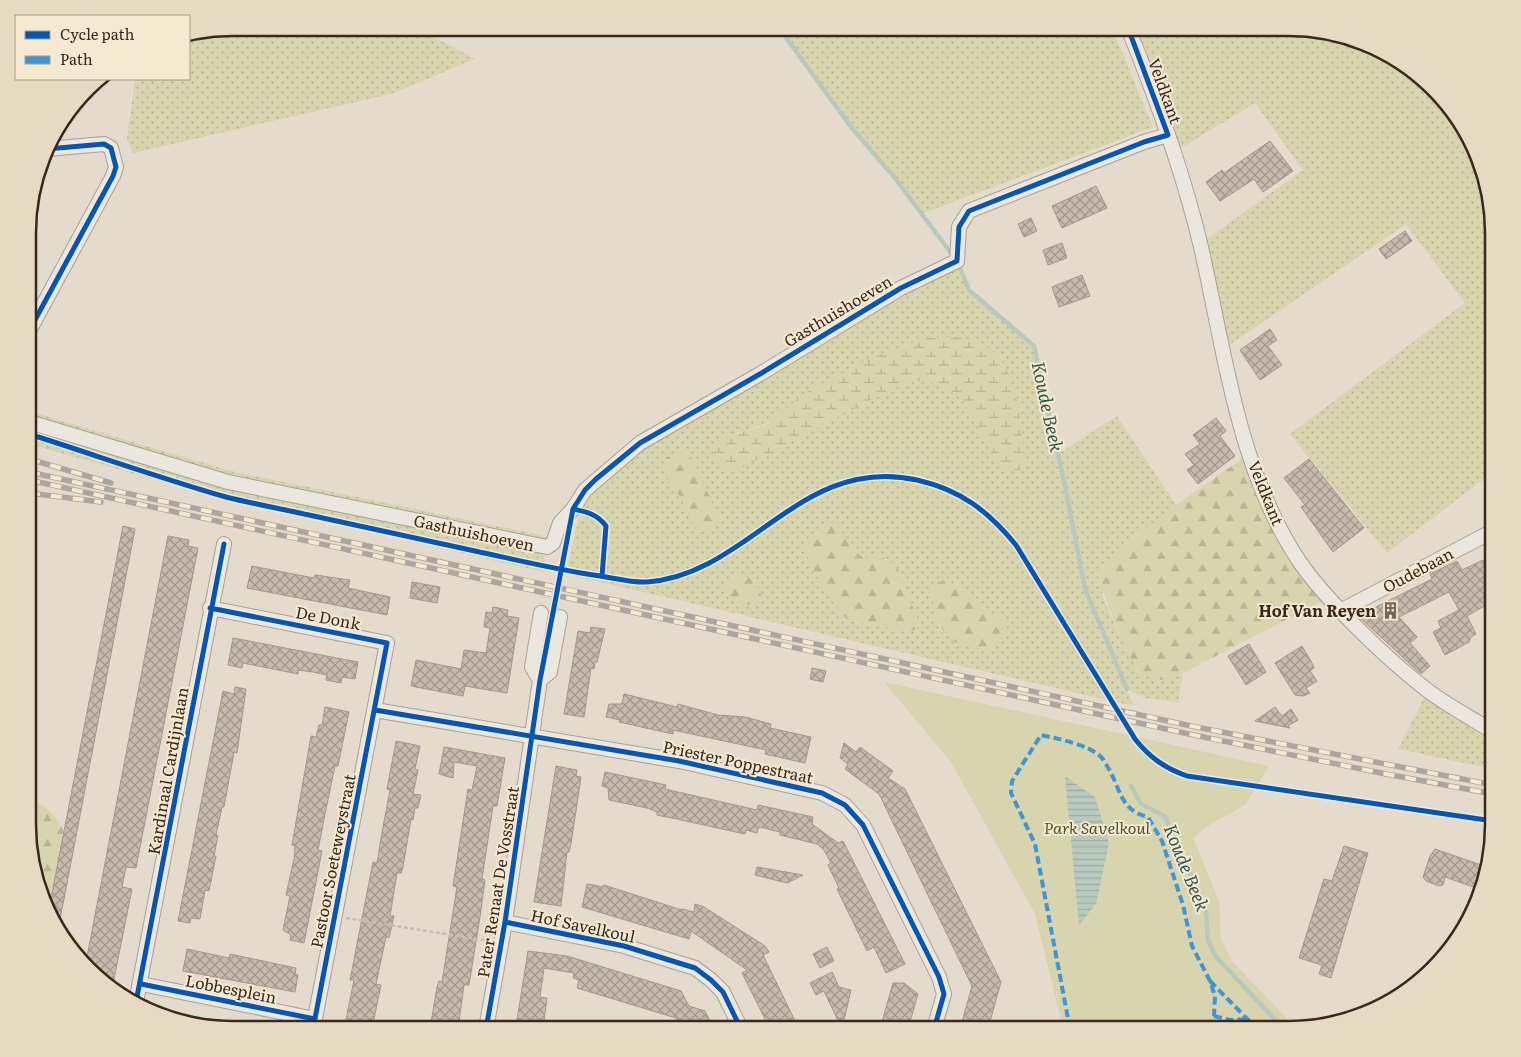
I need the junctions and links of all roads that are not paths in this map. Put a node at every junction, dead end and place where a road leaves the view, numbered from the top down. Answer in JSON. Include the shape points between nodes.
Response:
{"nodes":[{"id":1,"x":1131,"y":36,"type":"edge"},
{"id":2,"x":1168,"y":135,"type":"junction"},
{"id":3,"x":56,"y":148,"type":"edge"},
{"id":4,"x":36,"y":318,"type":"edge"},
{"id":5,"x":36,"y":424,"type":"edge"},
{"id":6,"x":1485,"y":535,"type":"edge"},
{"id":7,"x":224,"y":544,"type":"dead end"},
{"id":8,"x":210,"y":608,"type":"junction"},
{"id":9,"x":1342,"y":610,"type":"junction"},
{"id":10,"x":541,"y":613,"type":"dead end"},
{"id":11,"x":560,"y":617,"type":"dead end"},
{"id":12,"x":540,"y":680,"type":"junction"},
{"id":13,"x":376,"y":703,"type":"junction"},
{"id":14,"x":1485,"y":727,"type":"edge"},
{"id":15,"x":533,"y":735,"type":"junction"},
{"id":16,"x":505,"y":922,"type":"junction"},
{"id":17,"x":141,"y":984,"type":"junction"},
{"id":18,"x":138,"y":996,"type":"edge"},
{"id":19,"x":301,"y":1021,"type":"edge"},
{"id":20,"x":315,"y":1021,"type":"edge"},
{"id":21,"x":487,"y":1021,"type":"edge"},
{"id":22,"x":737,"y":1021,"type":"edge"},
{"id":23,"x":936,"y":1021,"type":"edge"}],
"edges":[{"from":1,"to":2,"type":"street","name":"Veldkant"},
{"from":2,"to":5,"type":"street","name":"Gasthuishoeven","via":[[969,211],[959,227],[957,261],[901,288],[640,443],[585,490],[560,524],[554,543],[547,547],[228,482]]},
{"from":2,"to":9,"type":"street","name":"Veldkant","via":[[1200,244],[1224,361],[1260,483],[1300,562]]},
{"from":3,"to":4,"type":"street","via":[[104,144],[111,148],[116,167]]},
{"from":6,"to":9,"type":"street","name":"Oudebaan"},
{"from":7,"to":8,"type":"street","name":"Kardinaal Cardijnlaan"},
{"from":8,"to":13,"type":"street","name":"De Donk","via":[[387,643]]},
{"from":8,"to":17,"type":"street","name":"Kardinaal Cardijnlaan"},
{"from":9,"to":14,"type":"street","name":"Veldkant","via":[[1377,646],[1428,690]]},
{"from":10,"to":12,"type":"street","name":"Pater Renaat De Vosstraat","via":[[532,667]]},
{"from":11,"to":12,"type":"street","name":"Pater Renaat De Vosstraat","via":[[550,672]]},
{"from":12,"to":15,"type":"street","name":"Pater Renaat De Vosstraat"},
{"from":13,"to":15,"type":"street","name":"Priester Poppestraat"},
{"from":13,"to":20,"type":"street","name":"Pastoor Soeteweystraat"},
{"from":15,"to":16,"type":"street","name":"Pater Renaat De Vosstraat"},
{"from":15,"to":23,"type":"street","name":"Priester Poppestraat","via":[[679,761],[822,793],[845,805],[863,825],[939,977],[944,994]]},
{"from":16,"to":21,"type":"street","name":"Pater Renaat De Vosstraat"},
{"from":16,"to":22,"type":"street","name":"Hof Savelkoul","via":[[624,946],[695,968],[723,992]]},
{"from":17,"to":18,"type":"street","name":"Kardinaal Cardijnlaan"},
{"from":17,"to":19,"type":"street","name":"Lobbesplein"}]}
